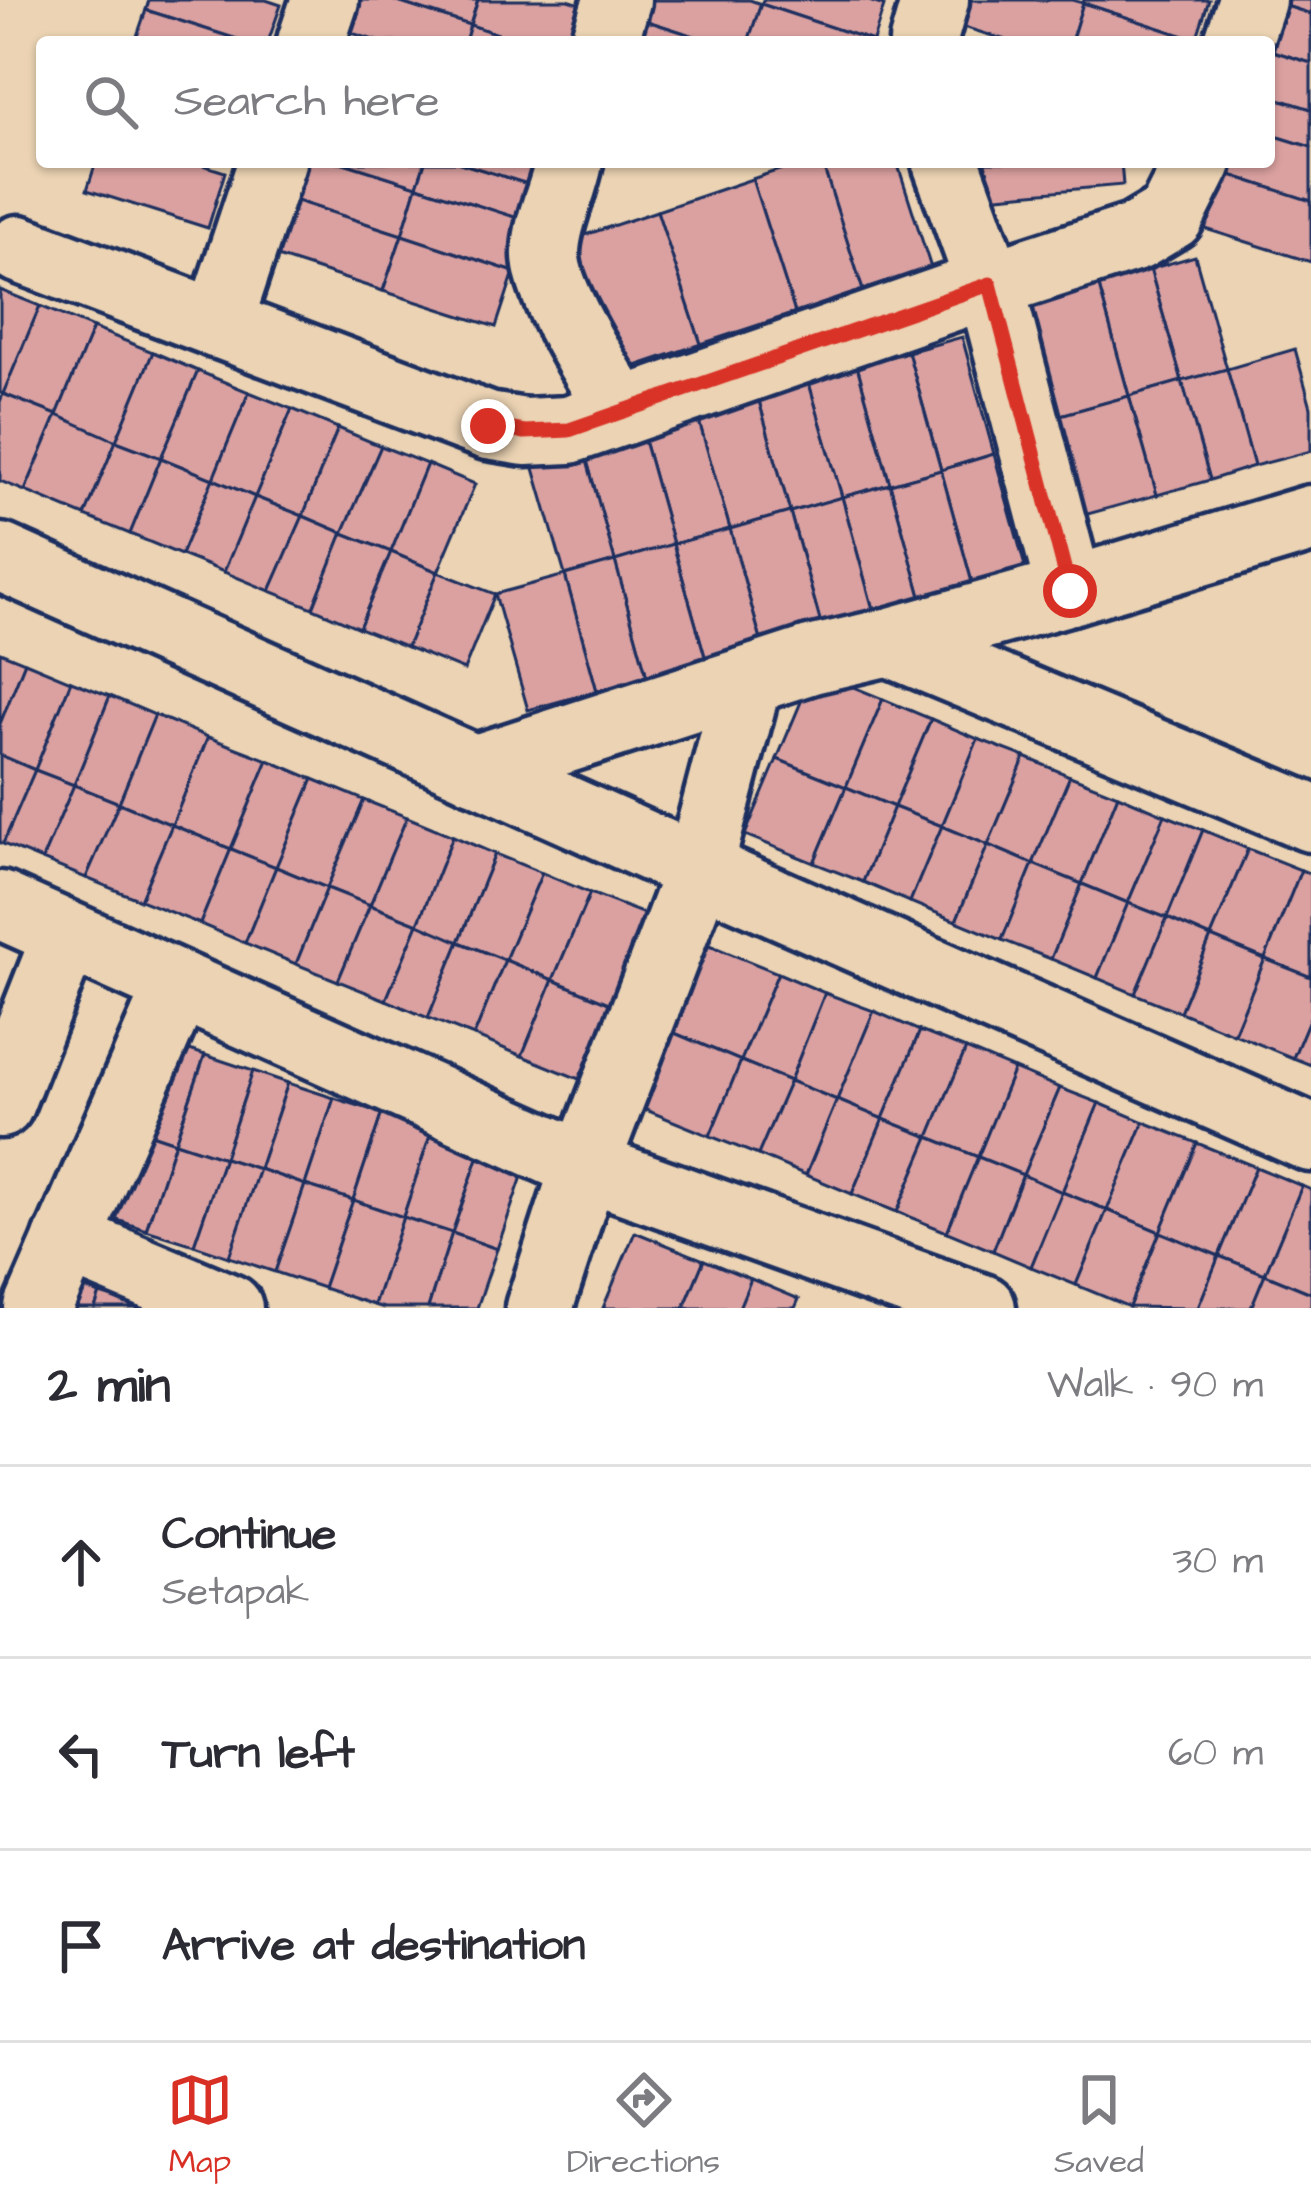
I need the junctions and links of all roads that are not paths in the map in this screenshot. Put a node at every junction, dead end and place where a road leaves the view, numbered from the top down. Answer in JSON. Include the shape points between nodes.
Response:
{"nodes":[{"id":1,"x":325,"y":0,"type":"edge"},
{"id":2,"x":617,"y":0,"type":"edge"},
{"id":3,"x":935,"y":0,"type":"edge"},
{"id":4,"x":1252,"y":0,"type":"edge"},
{"id":5,"x":313,"y":36,"type":"edge"},
{"id":6,"x":606,"y":36,"type":"edge"},
{"id":7,"x":924,"y":36,"type":"edge"},
{"id":8,"x":1240,"y":36,"type":"edge"},
{"id":9,"x":270,"y":168,"type":"edge"},
{"id":10,"x":567,"y":168,"type":"edge"},
{"id":11,"x":948,"y":168,"type":"edge"},
{"id":12,"x":1195,"y":168,"type":"edge"},
{"id":13,"x":19,"y":250,"type":"dead end"},
{"id":14,"x":990,"y":284,"type":"junction"},
{"id":15,"x":218,"y":325,"type":"junction"},
{"id":16,"x":621,"y":412,"type":"junction"},
{"id":17,"x":1311,"y":519,"type":"edge"},
{"id":18,"x":0,"y":556,"type":"edge"},
{"id":19,"x":1070,"y":591,"type":"junction"},
{"id":20,"x":888,"y":642,"type":"junction"},
{"id":21,"x":748,"y":682,"type":"junction"},
{"id":22,"x":474,"y":769,"type":"junction"},
{"id":23,"x":1311,"y":818,"type":"edge"},
{"id":24,"x":699,"y":868,"type":"junction"},
{"id":25,"x":0,"y":905,"type":"edge"},
{"id":26,"x":66,"y":935,"type":"junction"},
{"id":27,"x":178,"y":986,"type":"junction"},
{"id":28,"x":0,"y":1104,"type":"edge"},
{"id":29,"x":1311,"y":1138,"type":"edge"},
{"id":30,"x":585,"y":1166,"type":"junction"},
{"id":31,"x":67,"y":1240,"type":"junction"},
{"id":32,"x":38,"y":1308,"type":"edge"},
{"id":33,"x":230,"y":1308,"type":"edge"},
{"id":34,"x":539,"y":1308,"type":"edge"},
{"id":35,"x":982,"y":1308,"type":"edge"}],
"edges":[{"from":1,"to":5,"type":"street"},
{"from":2,"to":6,"type":"street"},
{"from":3,"to":7,"type":"street"},
{"from":4,"to":8,"type":"street"},
{"from":9,"to":15,"type":"street"},
{"from":10,"to":16,"type":"street","via":[[545,256],[555,292]]},
{"from":11,"to":14,"type":"street"},
{"from":12,"to":14,"type":"street","via":[[1171,216],[1136,236]]},
{"from":13,"to":15,"type":"street"},
{"from":14,"to":16,"type":"street"},
{"from":14,"to":19,"type":"street"},
{"from":15,"to":16,"type":"street","via":[[488,426],[569,430]]},
{"from":17,"to":19,"type":"street"},
{"from":18,"to":22,"type":"street"},
{"from":19,"to":20,"type":"street"},
{"from":20,"to":21,"type":"street"},
{"from":20,"to":23,"type":"street"},
{"from":21,"to":22,"type":"street"},
{"from":21,"to":24,"type":"street"},
{"from":22,"to":24,"type":"street"},
{"from":24,"to":29,"type":"street"},
{"from":24,"to":30,"type":"street"},
{"from":25,"to":26,"type":"street"},
{"from":26,"to":27,"type":"street"},
{"from":26,"to":28,"type":"street"},
{"from":27,"to":30,"type":"street"},
{"from":27,"to":31,"type":"street"},
{"from":30,"to":34,"type":"street"},
{"from":30,"to":35,"type":"street"},
{"from":31,"to":32,"type":"street"},
{"from":31,"to":33,"type":"street"}]}
